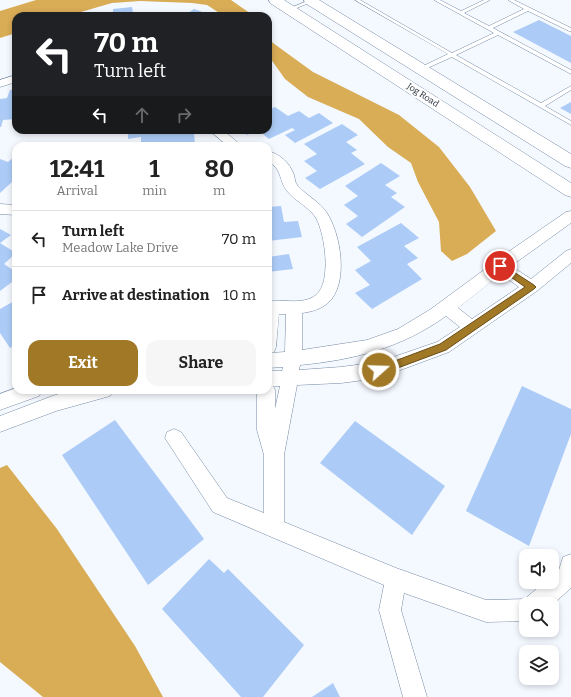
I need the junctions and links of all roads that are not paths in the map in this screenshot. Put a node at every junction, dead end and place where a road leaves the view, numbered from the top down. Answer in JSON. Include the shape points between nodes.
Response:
{"nodes":[{"id":1,"x":275,"y":0,"type":"edge"},
{"id":2,"x":312,"y":0,"type":"edge"},
{"id":3,"x":357,"y":0,"type":"edge"},
{"id":4,"x":436,"y":0,"type":"edge"},
{"id":5,"x":488,"y":0,"type":"edge"},
{"id":6,"x":510,"y":0,"type":"edge"},
{"id":7,"x":290,"y":9,"type":"junction"},
{"id":8,"x":528,"y":9,"type":"junction"},
{"id":9,"x":461,"y":13,"type":"junction"},
{"id":10,"x":489,"y":28,"type":"junction"},
{"id":11,"x":571,"y":30,"type":"edge"},
{"id":12,"x":498,"y":33,"type":"junction"},
{"id":13,"x":452,"y":55,"type":"junction"},
{"id":14,"x":421,"y":69,"type":"junction"},
{"id":15,"x":571,"y":72,"type":"edge"},
{"id":16,"x":12,"y":80,"type":"edge"},
{"id":17,"x":0,"y":84,"type":"edge"},
{"id":18,"x":571,"y":88,"type":"edge"},
{"id":19,"x":541,"y":106,"type":"junction"},
{"id":20,"x":571,"y":123,"type":"edge"},
{"id":21,"x":220,"y":134,"type":"edge"},
{"id":22,"x":231,"y":142,"type":"edge"},
{"id":23,"x":272,"y":158,"type":"edge"},
{"id":24,"x":571,"y":162,"type":"edge"},
{"id":25,"x":571,"y":191,"type":"edge"},
{"id":26,"x":0,"y":209,"type":"edge"},
{"id":27,"x":12,"y":210,"type":"edge"},
{"id":28,"x":571,"y":216,"type":"edge"},
{"id":29,"x":571,"y":255,"type":"edge"},
{"id":30,"x":500,"y":266,"type":"junction"},
{"id":31,"x":531,"y":287,"type":"junction"},
{"id":32,"x":294,"y":307,"type":"junction"},
{"id":33,"x":272,"y":308,"type":"edge"},
{"id":34,"x":448,"y":308,"type":"junction"},
{"id":35,"x":472,"y":328,"type":"junction"},
{"id":36,"x":293,"y":358,"type":"junction"},
{"id":37,"x":272,"y":361,"type":"edge"},
{"id":38,"x":289,"y":378,"type":"junction"},
{"id":39,"x":272,"y":379,"type":"edge"},
{"id":40,"x":22,"y":394,"type":"edge"},
{"id":41,"x":89,"y":394,"type":"edge"},
{"id":42,"x":266,"y":394,"type":"edge"},
{"id":43,"x":0,"y":402,"type":"edge"},
{"id":44,"x":0,"y":424,"type":"edge"},
{"id":45,"x":174,"y":438,"type":"dead end"},
{"id":46,"x":274,"y":455,"type":"junction"},
{"id":47,"x":274,"y":527,"type":"junction"},
{"id":48,"x":571,"y":565,"type":"edge"},
{"id":49,"x":396,"y":580,"type":"junction"},
{"id":50,"x":544,"y":597,"type":"edge"},
{"id":51,"x":519,"y":610,"type":"edge"},
{"id":52,"x":415,"y":697,"type":"edge"}],
"edges":[{"from":1,"to":7,"type":"main road","name":"Jog Road"},
{"from":2,"to":7,"type":"lane"},
{"from":2,"to":14,"type":"main road","name":"Jog Road"},
{"from":3,"to":13,"type":"lane"},
{"from":4,"to":9,"type":"lane"},
{"from":5,"to":9,"type":"lane"},
{"from":6,"to":8,"type":"lane"},
{"from":7,"to":25,"type":"main road","name":"Jog Road"},
{"from":8,"to":10,"type":"lane"},
{"from":8,"to":11,"type":"lane"},
{"from":9,"to":10,"type":"lane"},
{"from":10,"to":12,"type":"lane"},
{"from":12,"to":13,"type":"lane"},
{"from":12,"to":15,"type":"lane"},
{"from":13,"to":14,"type":"lane"},
{"from":13,"to":19,"type":"lane"},
{"from":14,"to":24,"type":"main road","name":"Jog Road"},
{"from":16,"to":17,"type":"street"},
{"from":18,"to":19,"type":"lane"},
{"from":19,"to":20,"type":"lane"},
{"from":21,"to":22,"type":"street"},
{"from":23,"to":32,"type":"street","via":[[283,166],[292,187],[323,217],[330,236],[333,258],[332,284],[324,297],[314,304]]},
{"from":26,"to":27,"type":"street"},
{"from":28,"to":30,"type":"street"},
{"from":29,"to":31,"type":"street"},
{"from":30,"to":31,"type":"street"},
{"from":30,"to":34,"type":"street"},
{"from":31,"to":35,"type":"street"},
{"from":32,"to":33,"type":"street"},
{"from":32,"to":36,"type":"street"},
{"from":34,"to":35,"type":"street"},
{"from":34,"to":36,"type":"street","via":[[395,337],[368,347]]},
{"from":35,"to":38,"type":"street","via":[[443,347],[379,370],[341,376]]},
{"from":36,"to":37,"type":"street"},
{"from":36,"to":38,"type":"street"},
{"from":38,"to":39,"type":"street"},
{"from":38,"to":46,"type":"street"},
{"from":40,"to":43,"type":"street"},
{"from":41,"to":44,"type":"street","via":[[55,403]]},
{"from":42,"to":46,"type":"street","via":[[266,430]]},
{"from":45,"to":47,"type":"street","via":[[220,505]]},
{"from":46,"to":47,"type":"street"},
{"from":47,"to":49,"type":"street"},
{"from":48,"to":50,"type":"street","via":[[567,577]]},
{"from":49,"to":51,"type":"street","via":[[486,611]]},
{"from":49,"to":52,"type":"street","via":[[390,610]]}]}
